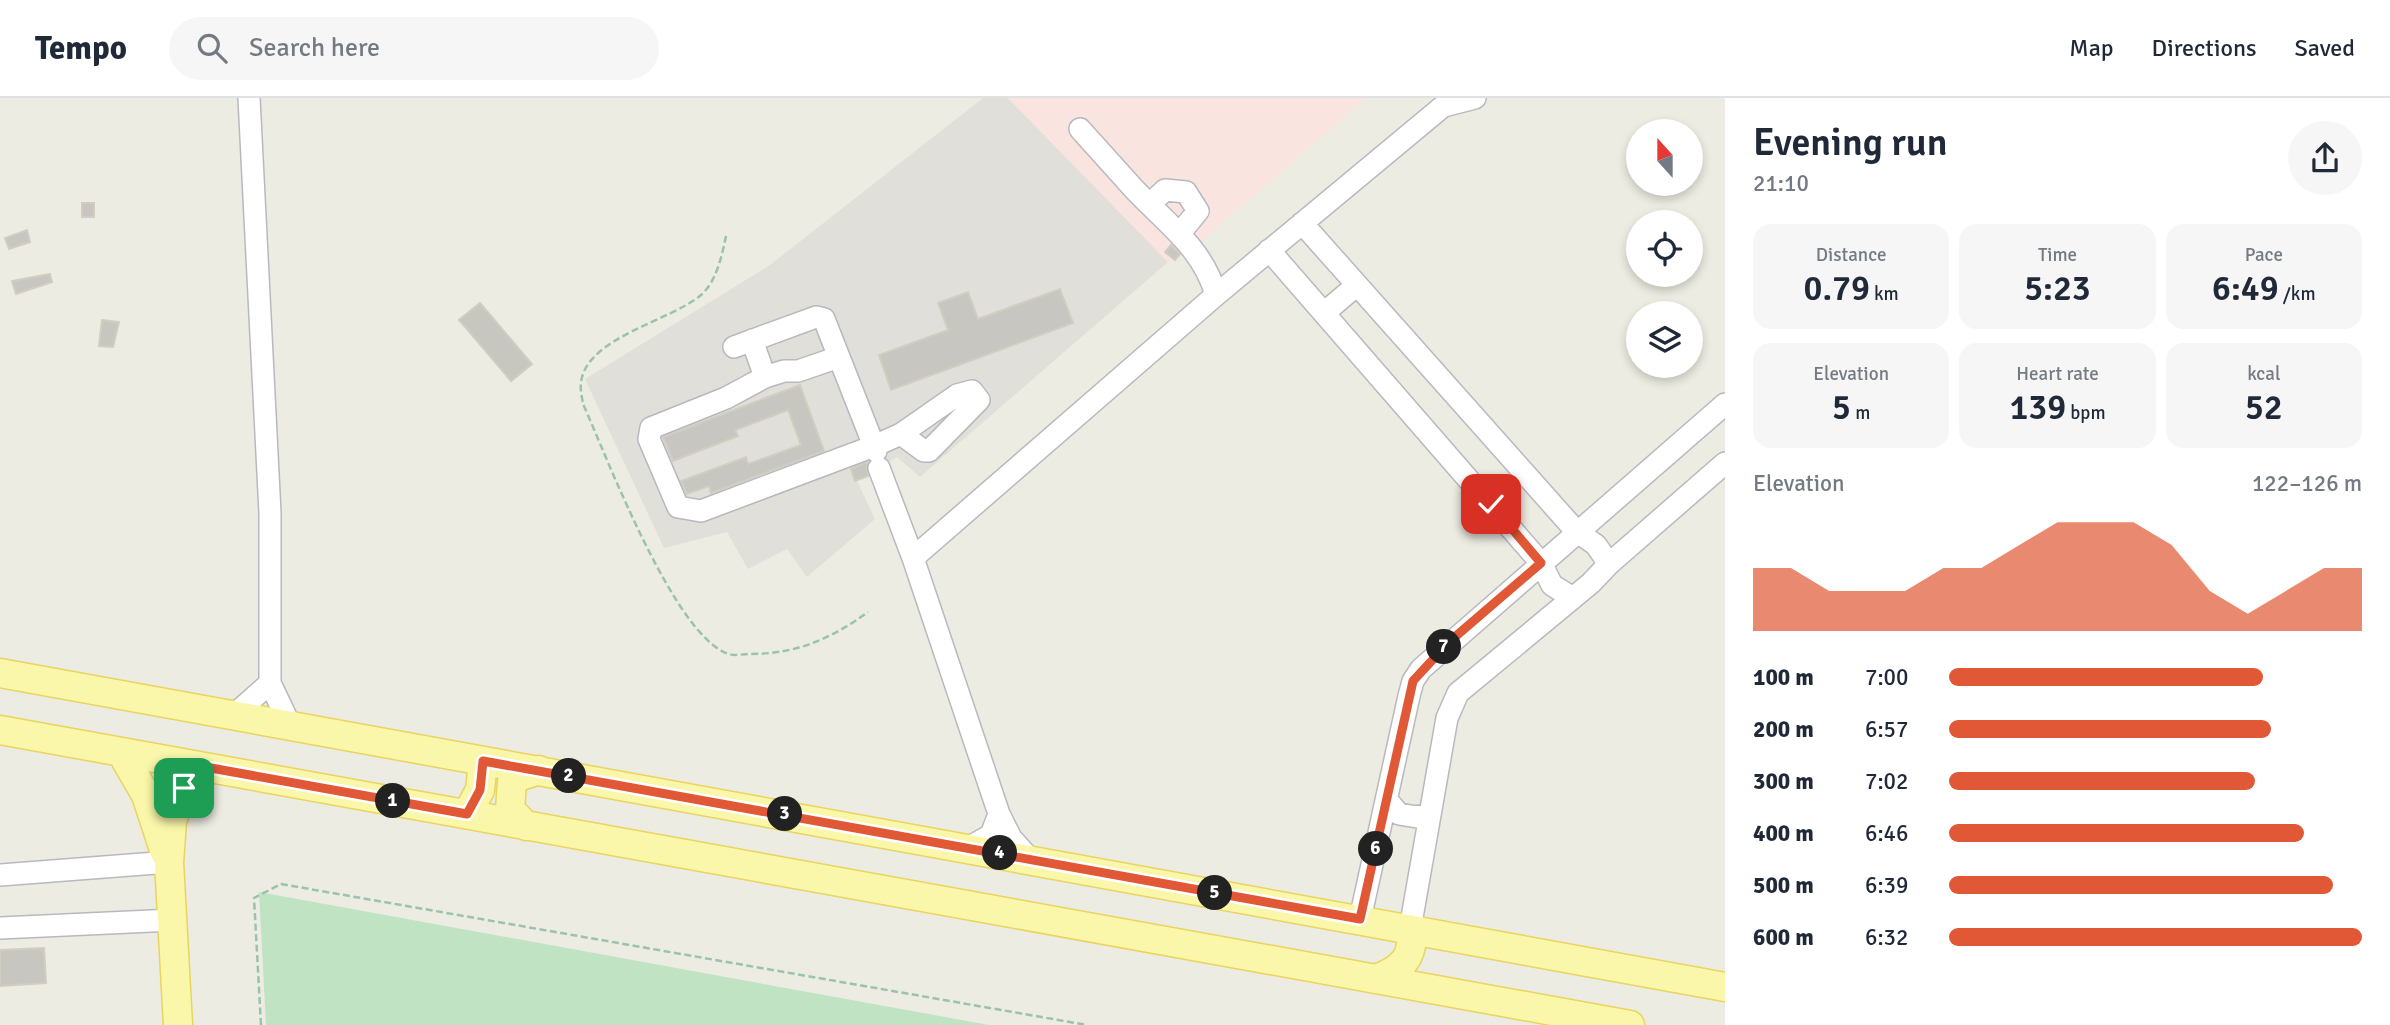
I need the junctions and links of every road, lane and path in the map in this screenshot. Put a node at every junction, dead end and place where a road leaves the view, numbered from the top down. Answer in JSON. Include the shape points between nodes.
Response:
{"nodes":[{"id":1,"x":249,"y":98,"type":"edge"},
{"id":2,"x":1475,"y":98,"type":"edge"},
{"id":3,"x":1448,"y":102,"type":"edge"},
{"id":4,"x":1080,"y":129,"type":"dead end"},
{"id":5,"x":1150,"y":204,"type":"junction"},
{"id":6,"x":1302,"y":223,"type":"junction"},
{"id":7,"x":1180,"y":233,"type":"junction"},
{"id":8,"x":1269,"y":250,"type":"junction"},
{"id":9,"x":1357,"y":285,"type":"junction"},
{"id":10,"x":1216,"y":295,"type":"junction"},
{"id":11,"x":1324,"y":313,"type":"junction"},
{"id":12,"x":839,"y":357,"type":"junction"},
{"id":13,"x":765,"y":377,"type":"junction"},
{"id":14,"x":1725,"y":404,"type":"edge"},
{"id":15,"x":901,"y":434,"type":"dead end"},
{"id":16,"x":877,"y":455,"type":"junction"},
{"id":17,"x":1725,"y":463,"type":"edge"},
{"id":18,"x":1576,"y":531,"type":"junction"},
{"id":19,"x":913,"y":558,"type":"junction"},
{"id":20,"x":1541,"y":563,"type":"junction"},
{"id":21,"x":1609,"y":564,"type":"junction"},
{"id":22,"x":1573,"y":597,"type":"junction"},
{"id":23,"x":0,"y":673,"type":"edge"},
{"id":24,"x":271,"y":683,"type":"junction"},
{"id":25,"x":234,"y":715,"type":"junction"},
{"id":26,"x":290,"y":725,"type":"junction"},
{"id":27,"x":0,"y":730,"type":"edge"},
{"id":28,"x":121,"y":752,"type":"junction"},
{"id":29,"x":483,"y":761,"type":"junction"},
{"id":30,"x":211,"y":768,"type":"junction"},
{"id":31,"x":539,"y":770,"type":"junction"},
{"id":32,"x":1387,"y":800,"type":"junction"},
{"id":33,"x":467,"y":814,"type":"junction"},
{"id":34,"x":999,"y":814,"type":"junction"},
{"id":35,"x":1429,"y":814,"type":"junction"},
{"id":36,"x":526,"y":826,"type":"junction"},
{"id":37,"x":968,"y":848,"type":"junction"},
{"id":38,"x":1029,"y":858,"type":"junction"},
{"id":39,"x":169,"y":862,"type":"junction"},
{"id":40,"x":0,"y":875,"type":"edge"},
{"id":41,"x":1360,"y":919,"type":"junction"},
{"id":42,"x":173,"y":920,"type":"junction"},
{"id":43,"x":0,"y":928,"type":"edge"},
{"id":44,"x":1410,"y":929,"type":"junction"},
{"id":45,"x":1449,"y":936,"type":"junction"},
{"id":46,"x":1375,"y":979,"type":"junction"},
{"id":47,"x":1725,"y":987,"type":"edge"},
{"id":48,"x":1436,"y":988,"type":"junction"},
{"id":49,"x":178,"y":1025,"type":"edge"},
{"id":50,"x":261,"y":1025,"type":"edge"},
{"id":51,"x":1087,"y":1025,"type":"edge"},
{"id":52,"x":1630,"y":1025,"type":"edge"}],
"edges":[{"from":1,"to":24,"type":"street","via":[[270,513]]},
{"from":2,"to":3,"type":"street"},
{"from":3,"to":6,"type":"street"},
{"from":4,"to":5,"type":"street"},
{"from":5,"to":7,"type":"street"},
{"from":5,"to":7,"type":"street","via":[[1165,190],[1186,192],[1198,211]]},
{"from":6,"to":8,"type":"street"},
{"from":6,"to":9,"type":"street"},
{"from":7,"to":10,"type":"street","via":[[1206,266]]},
{"from":8,"to":10,"type":"street"},
{"from":8,"to":11,"type":"street"},
{"from":9,"to":11,"type":"street"},
{"from":9,"to":18,"type":"street"},
{"from":10,"to":19,"type":"street"},
{"from":11,"to":20,"type":"street"},
{"from":12,"to":13,"type":"street"},
{"from":12,"to":13,"type":"street","via":[[821,317],[743,344]]},
{"from":12,"to":16,"type":"street"},
{"from":13,"to":16,"type":"street","via":[[651,428],[649,439],[678,507],[701,511]]},
{"from":14,"to":18,"type":"street"},
{"from":15,"to":16,"type":"street"},
{"from":16,"to":19,"type":"street"},
{"from":17,"to":21,"type":"street"},
{"from":18,"to":20,"type":"street"},
{"from":18,"to":21,"type":"street","via":[[1596,545]]},
{"from":19,"to":34,"type":"street"},
{"from":20,"to":22,"type":"street","via":[[1552,585]]},
{"from":20,"to":32,"type":"street","via":[[1449,642],[1413,681]]},
{"from":21,"to":22,"type":"street"},
{"from":22,"to":35,"type":"street","via":[[1458,692],[1447,718]]},
{"from":23,"to":25,"type":"main road"},
{"from":24,"to":25,"type":"street"},
{"from":24,"to":26,"type":"street"},
{"from":25,"to":26,"type":"main road"},
{"from":26,"to":29,"type":"main road"},
{"from":27,"to":28,"type":"main road"},
{"from":28,"to":30,"type":"main road"},
{"from":28,"to":39,"type":"main road","via":[[146,795]]},
{"from":29,"to":31,"type":"main road"},
{"from":29,"to":33,"type":"main road","via":[[480,790]]},
{"from":30,"to":33,"type":"main road"},
{"from":30,"to":39,"type":"main road","via":[[184,788],[177,801]]},
{"from":31,"to":36,"type":"main road","via":[[518,777],[510,791],[510,809]]},
{"from":31,"to":37,"type":"main road"},
{"from":32,"to":35,"type":"street","via":[[1399,814]]},
{"from":32,"to":41,"type":"street"},
{"from":33,"to":36,"type":"main road"},
{"from":34,"to":37,"type":"street","via":[[991,835]]},
{"from":34,"to":38,"type":"street","via":[[1011,838]]},
{"from":35,"to":44,"type":"street"},
{"from":36,"to":46,"type":"main road"},
{"from":37,"to":38,"type":"main road"},
{"from":38,"to":41,"type":"main road"},
{"from":39,"to":40,"type":"street"},
{"from":39,"to":42,"type":"main road"},
{"from":41,"to":44,"type":"main road"},
{"from":42,"to":43,"type":"street"},
{"from":42,"to":49,"type":"main road"},
{"from":44,"to":45,"type":"main road"},
{"from":44,"to":46,"type":"main road","via":[[1412,947],[1402,965]]},
{"from":45,"to":47,"type":"main road"},
{"from":45,"to":48,"type":"main road","via":[[1430,946],[1427,957],[1427,973]]},
{"from":46,"to":48,"type":"main road"},
{"from":48,"to":52,"type":"main road"},
{"from":50,"to":51,"type":"path","via":[[254,898],[281,884]]}]}
